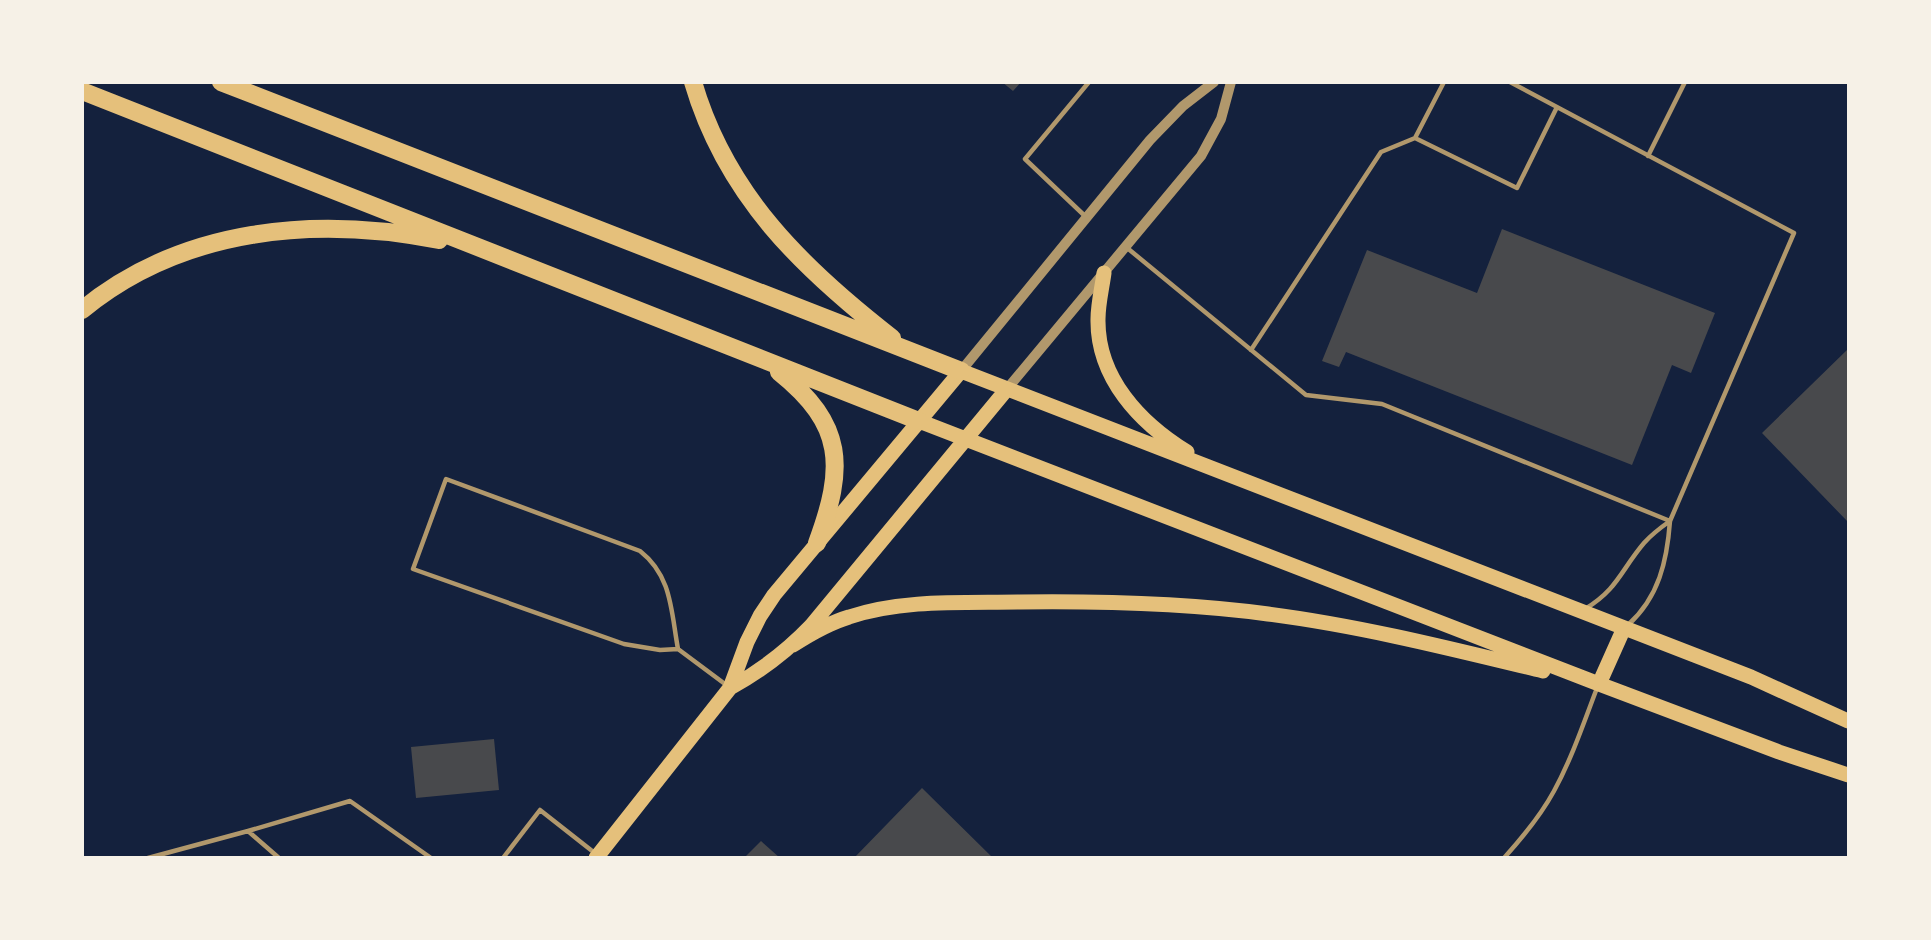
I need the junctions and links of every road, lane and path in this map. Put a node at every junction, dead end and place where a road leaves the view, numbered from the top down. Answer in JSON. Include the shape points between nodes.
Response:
{"nodes":[{"id":1,"x":221,"y":82,"type":"edge"},
{"id":2,"x":693,"y":82,"type":"edge"},
{"id":3,"x":1089,"y":82,"type":"edge"},
{"id":4,"x":1214,"y":82,"type":"edge"},
{"id":5,"x":1231,"y":82,"type":"edge"},
{"id":6,"x":1444,"y":82,"type":"edge"},
{"id":7,"x":1510,"y":82,"type":"edge"},
{"id":8,"x":1675,"y":82,"type":"edge"},
{"id":9,"x":1684,"y":85,"type":"edge"},
{"id":10,"x":82,"y":91,"type":"edge"},
{"id":11,"x":1557,"y":107,"type":"junction"},
{"id":12,"x":1415,"y":138,"type":"junction"},
{"id":13,"x":1648,"y":156,"type":"junction"},
{"id":14,"x":1086,"y":217,"type":"junction"},
{"id":15,"x":1126,"y":247,"type":"junction"},
{"id":16,"x":491,"y":252,"type":"junction"},
{"id":17,"x":1104,"y":273,"type":"junction"},
{"id":18,"x":82,"y":310,"type":"edge"},
{"id":19,"x":908,"y":350,"type":"junction"},
{"id":20,"x":1251,"y":351,"type":"junction"},
{"id":21,"x":758,"y":357,"type":"junction"},
{"id":22,"x":961,"y":371,"type":"junction"},
{"id":23,"x":1007,"y":389,"type":"junction"},
{"id":24,"x":920,"y":422,"type":"junction"},
{"id":25,"x":965,"y":439,"type":"junction"},
{"id":26,"x":1213,"y":467,"type":"junction"},
{"id":27,"x":1670,"y":521,"type":"junction"},
{"id":28,"x":817,"y":543,"type":"junction"},
{"id":29,"x":1582,"y":611,"type":"junction"},
{"id":30,"x":1624,"y":628,"type":"junction"},
{"id":31,"x":793,"y":645,"type":"junction"},
{"id":32,"x":678,"y":649,"type":"junction"},
{"id":33,"x":1599,"y":684,"type":"junction"},
{"id":34,"x":730,"y":688,"type":"junction"},
{"id":35,"x":1848,"y":721,"type":"edge"},
{"id":36,"x":1848,"y":775,"type":"edge"},
{"id":37,"x":248,"y":831,"type":"junction"},
{"id":38,"x":598,"y":857,"type":"edge"},
{"id":39,"x":148,"y":858,"type":"edge"},
{"id":40,"x":279,"y":858,"type":"edge"},
{"id":41,"x":431,"y":858,"type":"edge"},
{"id":42,"x":504,"y":858,"type":"edge"},
{"id":43,"x":1504,"y":858,"type":"edge"}],
"edges":[{"from":1,"to":19,"type":"highway"},
{"from":2,"to":19,"type":"highway","via":[[702,112],[726,161],[773,230],[839,296]]},
{"from":3,"to":14,"type":"lane","via":[[1025,159]]},
{"from":4,"to":14,"type":"street","via":[[1168,121]]},
{"from":5,"to":15,"type":"street","via":[[1221,119],[1200,156]]},
{"from":6,"to":12,"type":"lane"},
{"from":7,"to":11,"type":"lane"},
{"from":8,"to":9,"type":"lane"},
{"from":9,"to":13,"type":"lane"},
{"from":10,"to":16,"type":"highway"},
{"from":11,"to":12,"type":"lane","via":[[1517,188]]},
{"from":11,"to":13,"type":"lane"},
{"from":12,"to":20,"type":"lane","via":[[1381,152]]},
{"from":13,"to":27,"type":"lane","via":[[1794,233]]},
{"from":14,"to":22,"type":"street"},
{"from":15,"to":17,"type":"street"},
{"from":15,"to":20,"type":"lane"},
{"from":16,"to":18,"type":"highway","via":[[418,236],[353,228],[265,231],[176,256],[125,280]]},
{"from":16,"to":21,"type":"highway"},
{"from":17,"to":23,"type":"street"},
{"from":17,"to":26,"type":"main road","via":[[1098,321],[1111,377],[1155,428]]},
{"from":19,"to":22,"type":"highway"},
{"from":20,"to":27,"type":"lane","via":[[1306,396],[1382,404]]},
{"from":21,"to":24,"type":"highway"},
{"from":21,"to":28,"type":"highway","via":[[813,403],[828,428],[835,456],[834,484]]},
{"from":22,"to":23,"type":"main road"},
{"from":22,"to":24,"type":"main road"},
{"from":23,"to":25,"type":"main road"},
{"from":23,"to":26,"type":"main road"},
{"from":24,"to":25,"type":"main road"},
{"from":24,"to":28,"type":"main road"},
{"from":25,"to":31,"type":"main road"},
{"from":25,"to":33,"type":"main road"},
{"from":26,"to":29,"type":"main road"},
{"from":27,"to":29,"type":"lane","via":[[1644,543],[1611,590]]},
{"from":27,"to":30,"type":"lane","via":[[1661,577],[1646,606]]},
{"from":28,"to":34,"type":"main road","via":[[760,616]]},
{"from":29,"to":30,"type":"main road"},
{"from":30,"to":33,"type":"main road"},
{"from":30,"to":35,"type":"main road","via":[[1751,677]]},
{"from":31,"to":33,"type":"main road","via":[[848,617],[898,606],[1114,602],[1221,609],[1311,621]]},
{"from":31,"to":34,"type":"main road","via":[[756,674]]},
{"from":32,"to":32,"type":"lane","via":[[624,644],[413,569],[446,479],[639,551],[655,565],[666,583]]},
{"from":32,"to":34,"type":"lane"},
{"from":33,"to":36,"type":"main road"},
{"from":33,"to":43,"type":"lane","via":[[1553,793]]},
{"from":34,"to":38,"type":"main road"},
{"from":37,"to":39,"type":"lane"},
{"from":37,"to":40,"type":"lane"},
{"from":37,"to":41,"type":"lane","via":[[350,801]]},
{"from":38,"to":42,"type":"lane","via":[[540,810]]}]}
